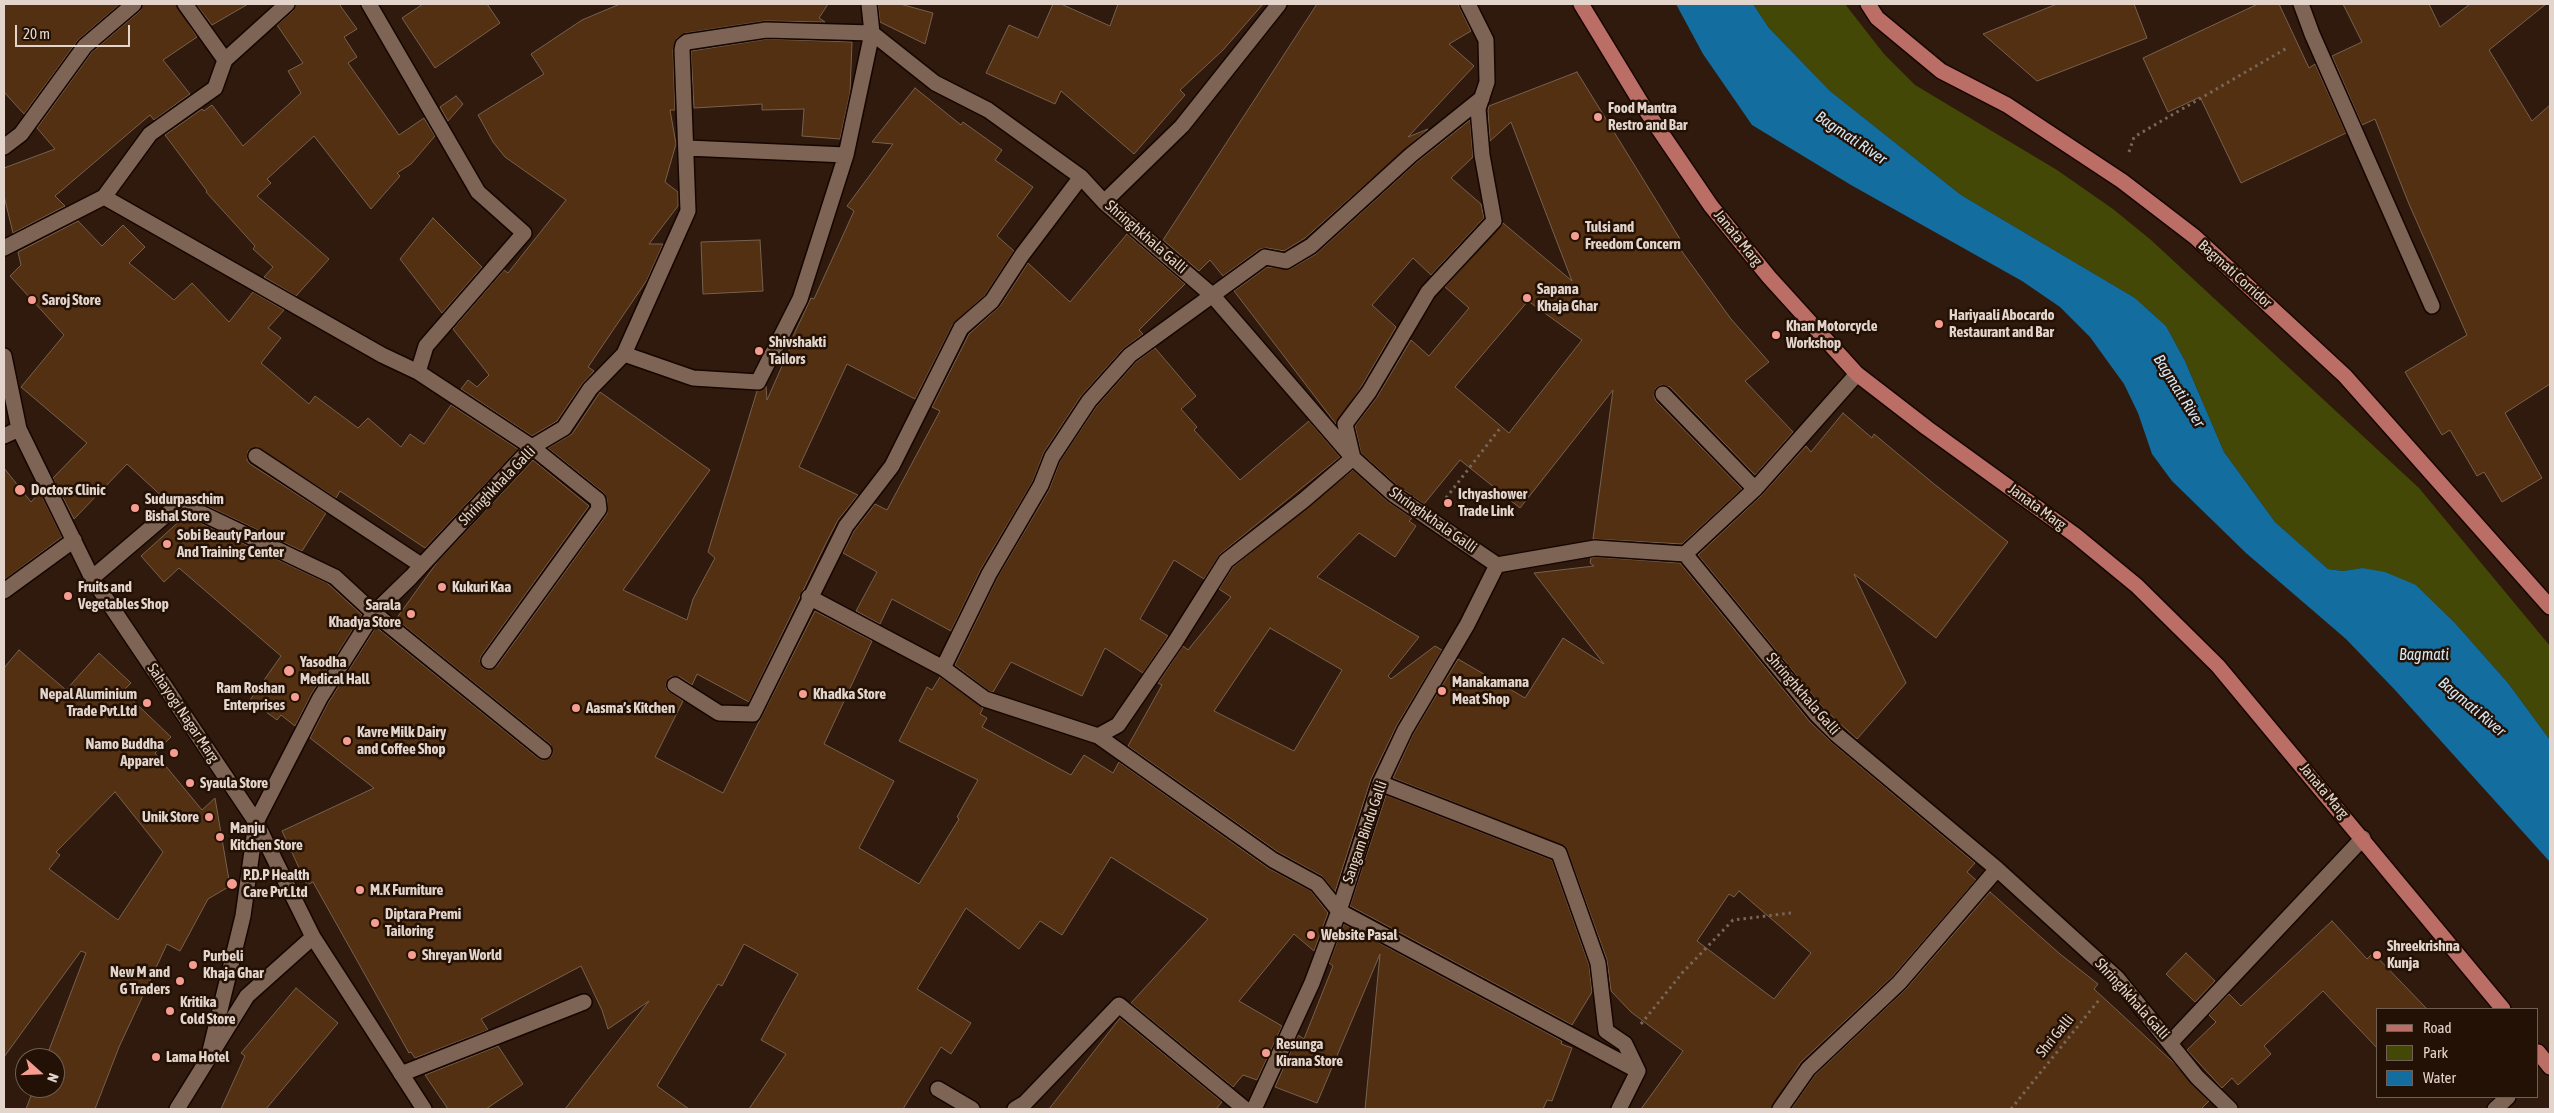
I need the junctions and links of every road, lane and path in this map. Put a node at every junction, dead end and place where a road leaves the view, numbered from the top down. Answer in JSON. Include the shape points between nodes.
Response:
{"nodes":[{"id":1,"x":134,"y":4,"type":"edge"},
{"id":2,"x":185,"y":4,"type":"edge"},
{"id":3,"x":287,"y":4,"type":"edge"},
{"id":4,"x":369,"y":4,"type":"edge"},
{"id":5,"x":869,"y":4,"type":"edge"},
{"id":6,"x":1279,"y":4,"type":"edge"},
{"id":7,"x":1468,"y":4,"type":"edge"},
{"id":8,"x":1581,"y":4,"type":"edge"},
{"id":9,"x":1868,"y":4,"type":"edge"},
{"id":10,"x":2301,"y":4,"type":"edge"},
{"id":11,"x":872,"y":33,"type":"junction"},
{"id":12,"x":2312,"y":34,"type":"junction"},
{"id":13,"x":225,"y":60,"type":"junction"},
{"id":14,"x":1482,"y":98,"type":"junction"},
{"id":15,"x":4,"y":147,"type":"edge"},
{"id":16,"x":687,"y":148,"type":"junction"},
{"id":17,"x":846,"y":155,"type":"junction"},
{"id":18,"x":1080,"y":178,"type":"junction"},
{"id":19,"x":2122,"y":180,"type":"junction"},
{"id":20,"x":104,"y":197,"type":"junction"},
{"id":21,"x":1104,"y":202,"type":"junction"},
{"id":22,"x":4,"y":248,"type":"edge"},
{"id":23,"x":1213,"y":296,"type":"junction"},
{"id":24,"x":2432,"y":306,"type":"dead end"},
{"id":25,"x":624,"y":354,"type":"junction"},
{"id":26,"x":4,"y":356,"type":"edge"},
{"id":27,"x":418,"y":372,"type":"junction"},
{"id":28,"x":1857,"y":374,"type":"junction"},
{"id":29,"x":1662,"y":394,"type":"dead end"},
{"id":30,"x":1501,"y":428,"type":"dead end"},
{"id":31,"x":19,"y":429,"type":"junction"},
{"id":32,"x":4,"y":436,"type":"edge"},
{"id":33,"x":532,"y":447,"type":"junction"},
{"id":34,"x":256,"y":456,"type":"dead end"},
{"id":35,"x":1352,"y":458,"type":"junction"},
{"id":36,"x":1755,"y":489,"type":"junction"},
{"id":37,"x":1430,"y":518,"type":"junction"},
{"id":38,"x":74,"y":540,"type":"junction"},
{"id":39,"x":1686,"y":554,"type":"junction"},
{"id":40,"x":1498,"y":564,"type":"junction"},
{"id":41,"x":421,"y":565,"type":"junction"},
{"id":42,"x":92,"y":578,"type":"junction"},
{"id":43,"x":4,"y":591,"type":"edge"},
{"id":44,"x":809,"y":597,"type":"junction"},
{"id":45,"x":2550,"y":607,"type":"edge"},
{"id":46,"x":374,"y":613,"type":"junction"},
{"id":47,"x":489,"y":661,"type":"dead end"},
{"id":48,"x":943,"y":668,"type":"junction"},
{"id":49,"x":675,"y":685,"type":"dead end"},
{"id":50,"x":1098,"y":736,"type":"junction"},
{"id":51,"x":544,"y":751,"type":"dead end"},
{"id":52,"x":1380,"y":783,"type":"junction"},
{"id":53,"x":256,"y":822,"type":"junction"},
{"id":54,"x":2363,"y":838,"type":"junction"},
{"id":55,"x":1997,"y":869,"type":"junction"},
{"id":56,"x":1339,"y":911,"type":"junction"},
{"id":57,"x":1791,"y":913,"type":"dead end"},
{"id":58,"x":314,"y":937,"type":"junction"},
{"id":59,"x":2117,"y":978,"type":"junction"},
{"id":60,"x":584,"y":1002,"type":"dead end"},
{"id":61,"x":2502,"y":1008,"type":"edge"},
{"id":62,"x":2171,"y":1042,"type":"junction"},
{"id":63,"x":1625,"y":1044,"type":"junction"},
{"id":64,"x":209,"y":1055,"type":"junction"},
{"id":65,"x":1638,"y":1071,"type":"junction"},
{"id":66,"x":401,"y":1074,"type":"junction"},
{"id":67,"x":938,"y":1088,"type":"dead end"},
{"id":68,"x":2507,"y":1098,"type":"edge"},
{"id":69,"x":177,"y":1109,"type":"edge"},
{"id":70,"x":424,"y":1109,"type":"edge"},
{"id":71,"x":972,"y":1109,"type":"edge"},
{"id":72,"x":1015,"y":1109,"type":"edge"},
{"id":73,"x":1245,"y":1109,"type":"edge"},
{"id":74,"x":1254,"y":1109,"type":"edge"},
{"id":75,"x":1620,"y":1109,"type":"edge"},
{"id":76,"x":1780,"y":1109,"type":"edge"},
{"id":77,"x":2011,"y":1109,"type":"edge"},
{"id":78,"x":2230,"y":1109,"type":"edge"},
{"id":79,"x":2496,"y":1109,"type":"edge"}],
"edges":[{"from":1,"to":15,"type":"street","via":[[85,46],[21,134]]},
{"from":2,"to":13,"type":"street"},
{"from":3,"to":13,"type":"street"},
{"from":4,"to":27,"type":"street","via":[[478,192],[524,233],[426,346]]},
{"from":5,"to":11,"type":"street"},
{"from":6,"to":21,"type":"street","via":[[1182,126]]},
{"from":7,"to":14,"type":"street","via":[[1486,40],[1488,82]]},
{"from":8,"to":28,"type":"main road","name":"Janata Marg","via":[[1643,106],[1711,206],[1769,277]]},
{"from":9,"to":19,"type":"main road","name":"Bagmati Corridor","via":[[1877,18],[1941,71],[2007,105]]},
{"from":10,"to":12,"type":"street"},
{"from":11,"to":16,"type":"street","via":[[766,30],[687,42],[682,50]]},
{"from":11,"to":17,"type":"street"},
{"from":11,"to":18,"type":"street","name":"Shringhkhala Galli","via":[[935,83],[988,110]]},
{"from":12,"to":19,"type":"path","via":[[2134,137]]},
{"from":12,"to":24,"type":"street"},
{"from":13,"to":20,"type":"street","via":[[215,88],[150,134]]},
{"from":14,"to":23,"type":"street","via":[[1411,155],[1311,246],[1286,261],[1265,256]]},
{"from":14,"to":35,"type":"street","via":[[1478,109],[1482,155],[1494,221],[1428,292],[1369,392],[1345,424]]},
{"from":16,"to":17,"type":"street"},
{"from":16,"to":25,"type":"street","via":[[688,211]]},
{"from":17,"to":25,"type":"street","via":[[800,299],[758,382],[693,378]]},
{"from":18,"to":21,"type":"street","name":"Shringhkhala Galli"},
{"from":18,"to":44,"type":"street","via":[[992,301],[961,328],[892,466],[846,526]]},
{"from":19,"to":45,"type":"main road","name":"Bagmati Corridor","via":[[2195,238],[2345,376]]},
{"from":20,"to":22,"type":"street"},
{"from":20,"to":27,"type":"street","via":[[373,350]]},
{"from":21,"to":23,"type":"street","name":"Shringhkhala Galli"},
{"from":23,"to":35,"type":"street","name":"Shringhkhala Galli"},
{"from":23,"to":48,"type":"street","via":[[1130,356],[1089,401],[1052,457],[1041,485],[989,574]]},
{"from":25,"to":33,"type":"street","name":"Shringhkhala Galli","via":[[590,389],[564,428]]},
{"from":26,"to":31,"type":"street","name":"Sahayogi Nagar Marg"},
{"from":27,"to":33,"type":"street"},
{"from":28,"to":36,"type":"street"},
{"from":28,"to":54,"type":"main road","name":"Janata Marg","via":[[2075,535],[2137,586],[2218,666]]},
{"from":29,"to":36,"type":"street"},
{"from":30,"to":37,"type":"path"},
{"from":31,"to":32,"type":"street"},
{"from":31,"to":38,"type":"street","name":"Sahayogi Nagar Marg"},
{"from":33,"to":41,"type":"street","name":"Shringhkhala Galli"},
{"from":33,"to":47,"type":"street","via":[[598,500],[600,509]]},
{"from":34,"to":41,"type":"street"},
{"from":35,"to":37,"type":"street","name":"Shringhkhala Galli","via":[[1393,494]]},
{"from":35,"to":50,"type":"street","via":[[1226,561],[1118,725]]},
{"from":36,"to":39,"type":"street"},
{"from":37,"to":40,"type":"street","name":"Shringhkhala Galli"},
{"from":38,"to":42,"type":"street","name":"Sahayogi Nagar Marg"},
{"from":38,"to":43,"type":"street"},
{"from":39,"to":40,"type":"street","via":[[1595,548]]},
{"from":39,"to":55,"type":"street","name":"Shringhkhala Galli","via":[[1830,727]]},
{"from":40,"to":52,"type":"street","name":"Sangam Bindu Galli","via":[[1405,730]]},
{"from":41,"to":46,"type":"street","name":"Shringhkhala Galli"},
{"from":42,"to":46,"type":"street","via":[[180,503],[335,577]]},
{"from":42,"to":53,"type":"street","name":"Sahayogi Nagar Marg"},
{"from":44,"to":48,"type":"street"},
{"from":44,"to":49,"type":"street","via":[[753,714],[719,713]]},
{"from":46,"to":51,"type":"street"},
{"from":46,"to":53,"type":"street","name":"Shringhkhala Galli","via":[[320,698]]},
{"from":48,"to":50,"type":"street","via":[[985,700]]},
{"from":50,"to":56,"type":"street","via":[[1273,860],[1318,884]]},
{"from":52,"to":56,"type":"street","name":"Sangam Bindu Galli"},
{"from":52,"to":63,"type":"street","via":[[1559,853],[1598,963],[1606,1031]]},
{"from":53,"to":58,"type":"street","name":"Sahayogi Nagar Marg"},
{"from":53,"to":64,"type":"street","name":"Shringhkhala Galli","via":[[243,916]]},
{"from":54,"to":61,"type":"main road","name":"Janata Marg"},
{"from":54,"to":62,"type":"street"},
{"from":55,"to":59,"type":"street","name":"Shringhkhala Galli"},
{"from":55,"to":76,"type":"street","via":[[1899,983],[1808,1068]]},
{"from":56,"to":65,"type":"street"},
{"from":56,"to":74,"type":"street","name":"Sangam Bindu Galli","via":[[1312,984]]},
{"from":57,"to":63,"type":"path","via":[[1733,920],[1683,972]]},
{"from":58,"to":64,"type":"street","via":[[247,996]]},
{"from":58,"to":66,"type":"street","name":"Sahayogi Nagar Marg"},
{"from":59,"to":62,"type":"street","name":"Shringhkhala Galli"},
{"from":59,"to":77,"type":"path","name":"Shri Galli"},
{"from":60,"to":66,"type":"street"},
{"from":62,"to":78,"type":"street","name":"Shringhkhala Galli","via":[[2198,1077]]},
{"from":63,"to":65,"type":"street"},
{"from":64,"to":69,"type":"street"},
{"from":65,"to":75,"type":"street"},
{"from":66,"to":70,"type":"street","name":"Sahayogi Nagar Marg"},
{"from":67,"to":71,"type":"street"},
{"from":68,"to":79,"type":"street"},
{"from":72,"to":73,"type":"street","via":[[1025,1103],[1119,1005]]}]}
